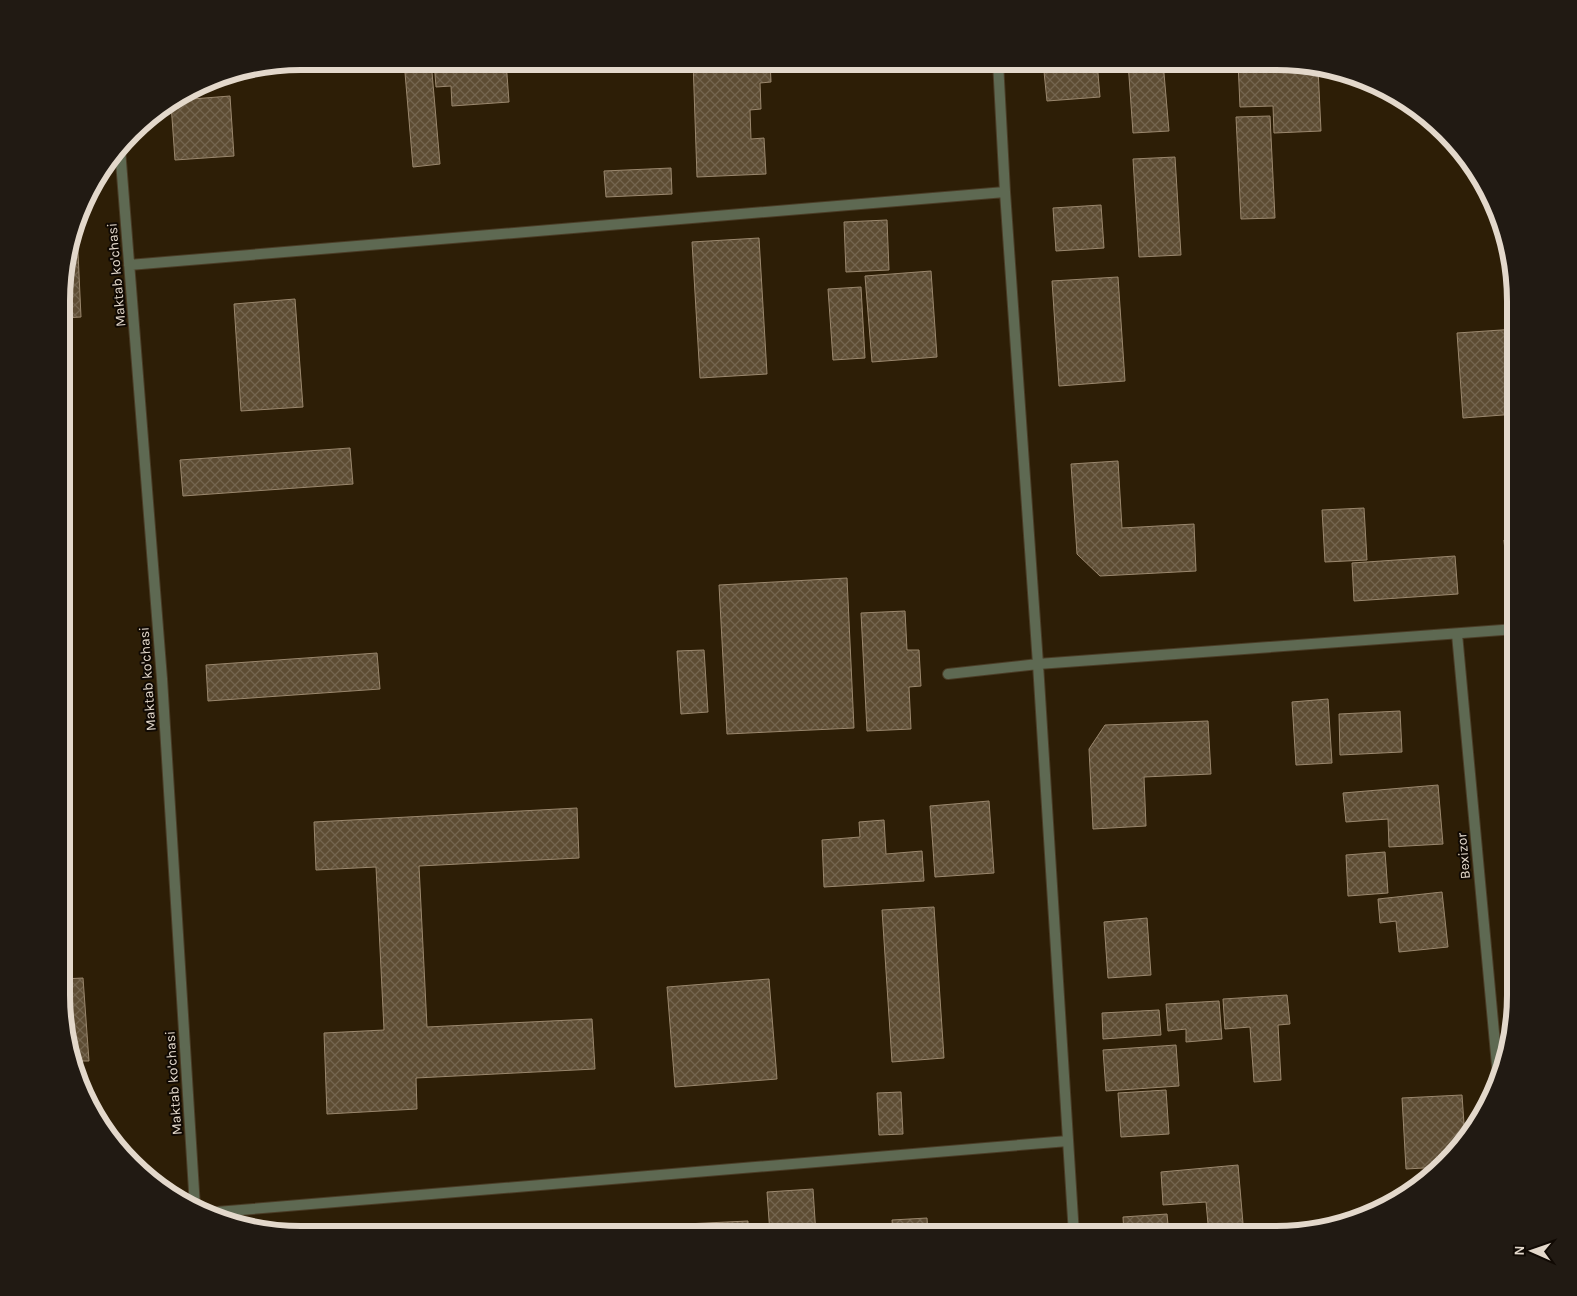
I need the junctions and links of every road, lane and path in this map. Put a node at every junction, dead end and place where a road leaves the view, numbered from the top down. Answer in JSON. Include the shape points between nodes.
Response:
{"nodes":[{"id":1,"x":998,"y":70,"type":"edge"},
{"id":2,"x":121,"y":157,"type":"edge"},
{"id":3,"x":1005,"y":192,"type":"junction"},
{"id":4,"x":129,"y":265,"type":"junction"},
{"id":5,"x":1507,"y":630,"type":"edge"},
{"id":6,"x":1456,"y":634,"type":"junction"},
{"id":7,"x":1038,"y":664,"type":"junction"},
{"id":8,"x":948,"y":674,"type":"dead end"},
{"id":9,"x":1497,"y":1063,"type":"edge"},
{"id":10,"x":1068,"y":1142,"type":"junction"},
{"id":11,"x":195,"y":1200,"type":"edge"},
{"id":12,"x":221,"y":1212,"type":"edge"},
{"id":13,"x":1073,"y":1226,"type":"edge"}],
"edges":[{"from":1,"to":3,"type":"street"},
{"from":2,"to":4,"type":"street","name":"Maktab ko'chasi"},
{"from":3,"to":4,"type":"street"},
{"from":3,"to":7,"type":"street"},
{"from":4,"to":11,"type":"street","name":"Maktab ko'chasi","via":[[162,679]]},
{"from":5,"to":6,"type":"street"},
{"from":6,"to":7,"type":"street"},
{"from":6,"to":9,"type":"street","name":"Bexizor"},
{"from":7,"to":8,"type":"street"},
{"from":7,"to":10,"type":"street"},
{"from":10,"to":12,"type":"street"},
{"from":10,"to":13,"type":"street"}]}
